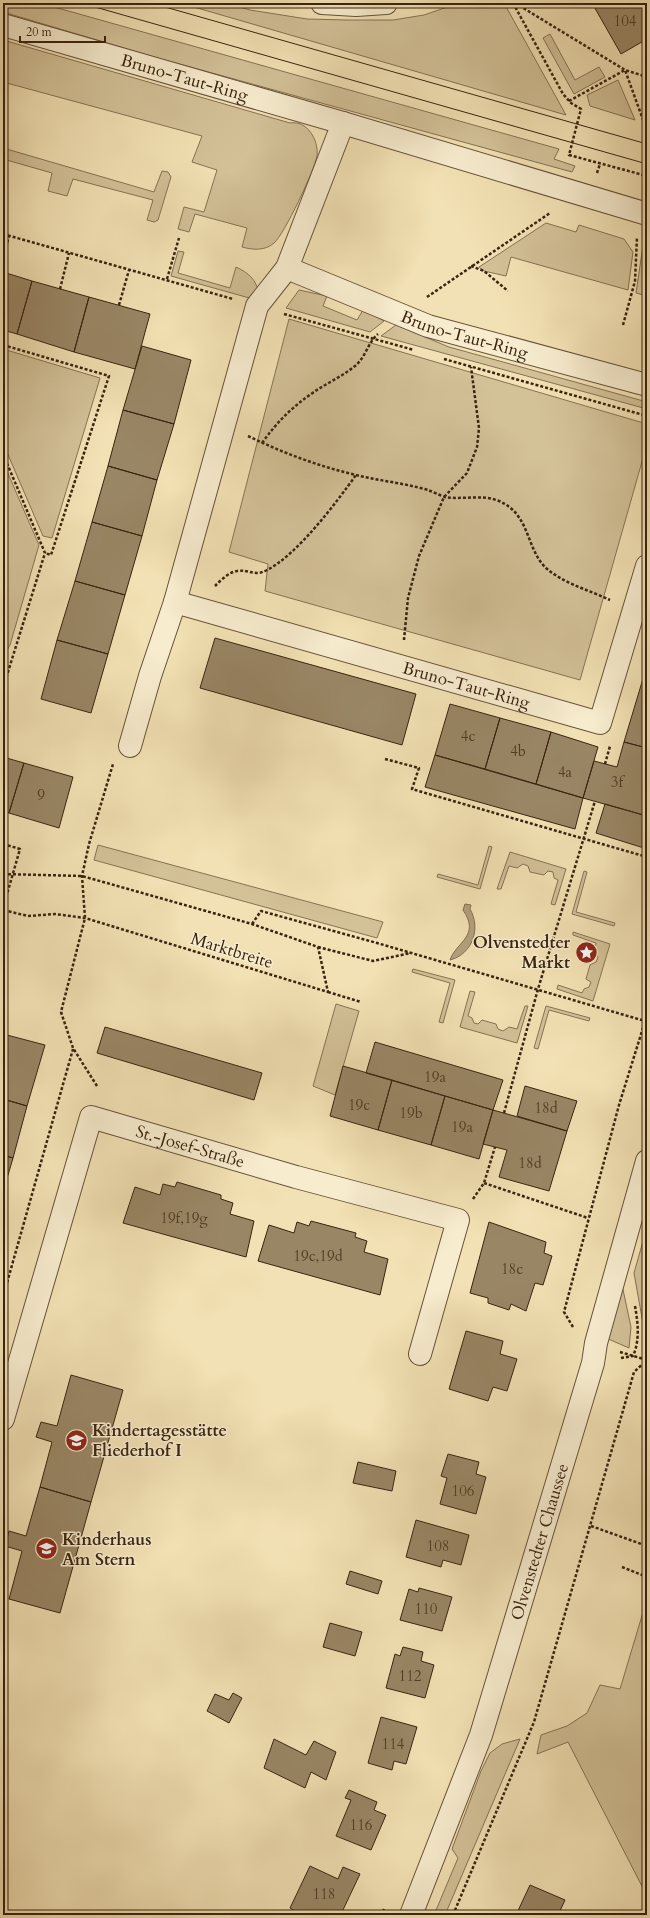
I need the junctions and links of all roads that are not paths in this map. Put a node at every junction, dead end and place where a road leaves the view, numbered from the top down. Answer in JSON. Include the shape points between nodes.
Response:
{"nodes":[{"id":1,"x":322,"y":3,"type":"edge"},
{"id":2,"x":386,"y":3,"type":"edge"},
{"id":3,"x":3,"y":25,"type":"edge"},
{"id":4,"x":343,"y":123,"type":"junction"},
{"id":5,"x":647,"y":214,"type":"edge"},
{"id":6,"x":287,"y":268,"type":"junction"},
{"id":7,"x":647,"y":385,"type":"edge"},
{"id":8,"x":647,"y":566,"type":"edge"},
{"id":9,"x":175,"y":602,"type":"junction"},
{"id":10,"x":130,"y":746,"type":"dead end"},
{"id":11,"x":647,"y":1161,"type":"edge"},
{"id":12,"x":420,"y":1354,"type":"dead end"},
{"id":13,"x":3,"y":1419,"type":"edge"},
{"id":14,"x":411,"y":1915,"type":"edge"}],
"edges":[{"from":1,"to":2,"type":"street"},
{"from":3,"to":4,"type":"street","name":"Bruno-Taut-Ring"},
{"from":4,"to":5,"type":"street","name":"Bruno-Taut-Ring"},
{"from":4,"to":6,"type":"street"},
{"from":6,"to":7,"type":"street","name":"Bruno-Taut-Ring","via":[[428,326]]},
{"from":6,"to":9,"type":"street","via":[[257,306]]},
{"from":8,"to":9,"type":"street","name":"Bruno-Taut-Ring","via":[[600,723]]},
{"from":9,"to":10,"type":"street"},
{"from":11,"to":14,"type":"street","name":"Olvenstedter Chaussee","via":[[592,1363],[481,1735]]},
{"from":12,"to":13,"type":"street","name":"St.-Josef-Straße","via":[[458,1220],[296,1177],[91,1117]]}]}
